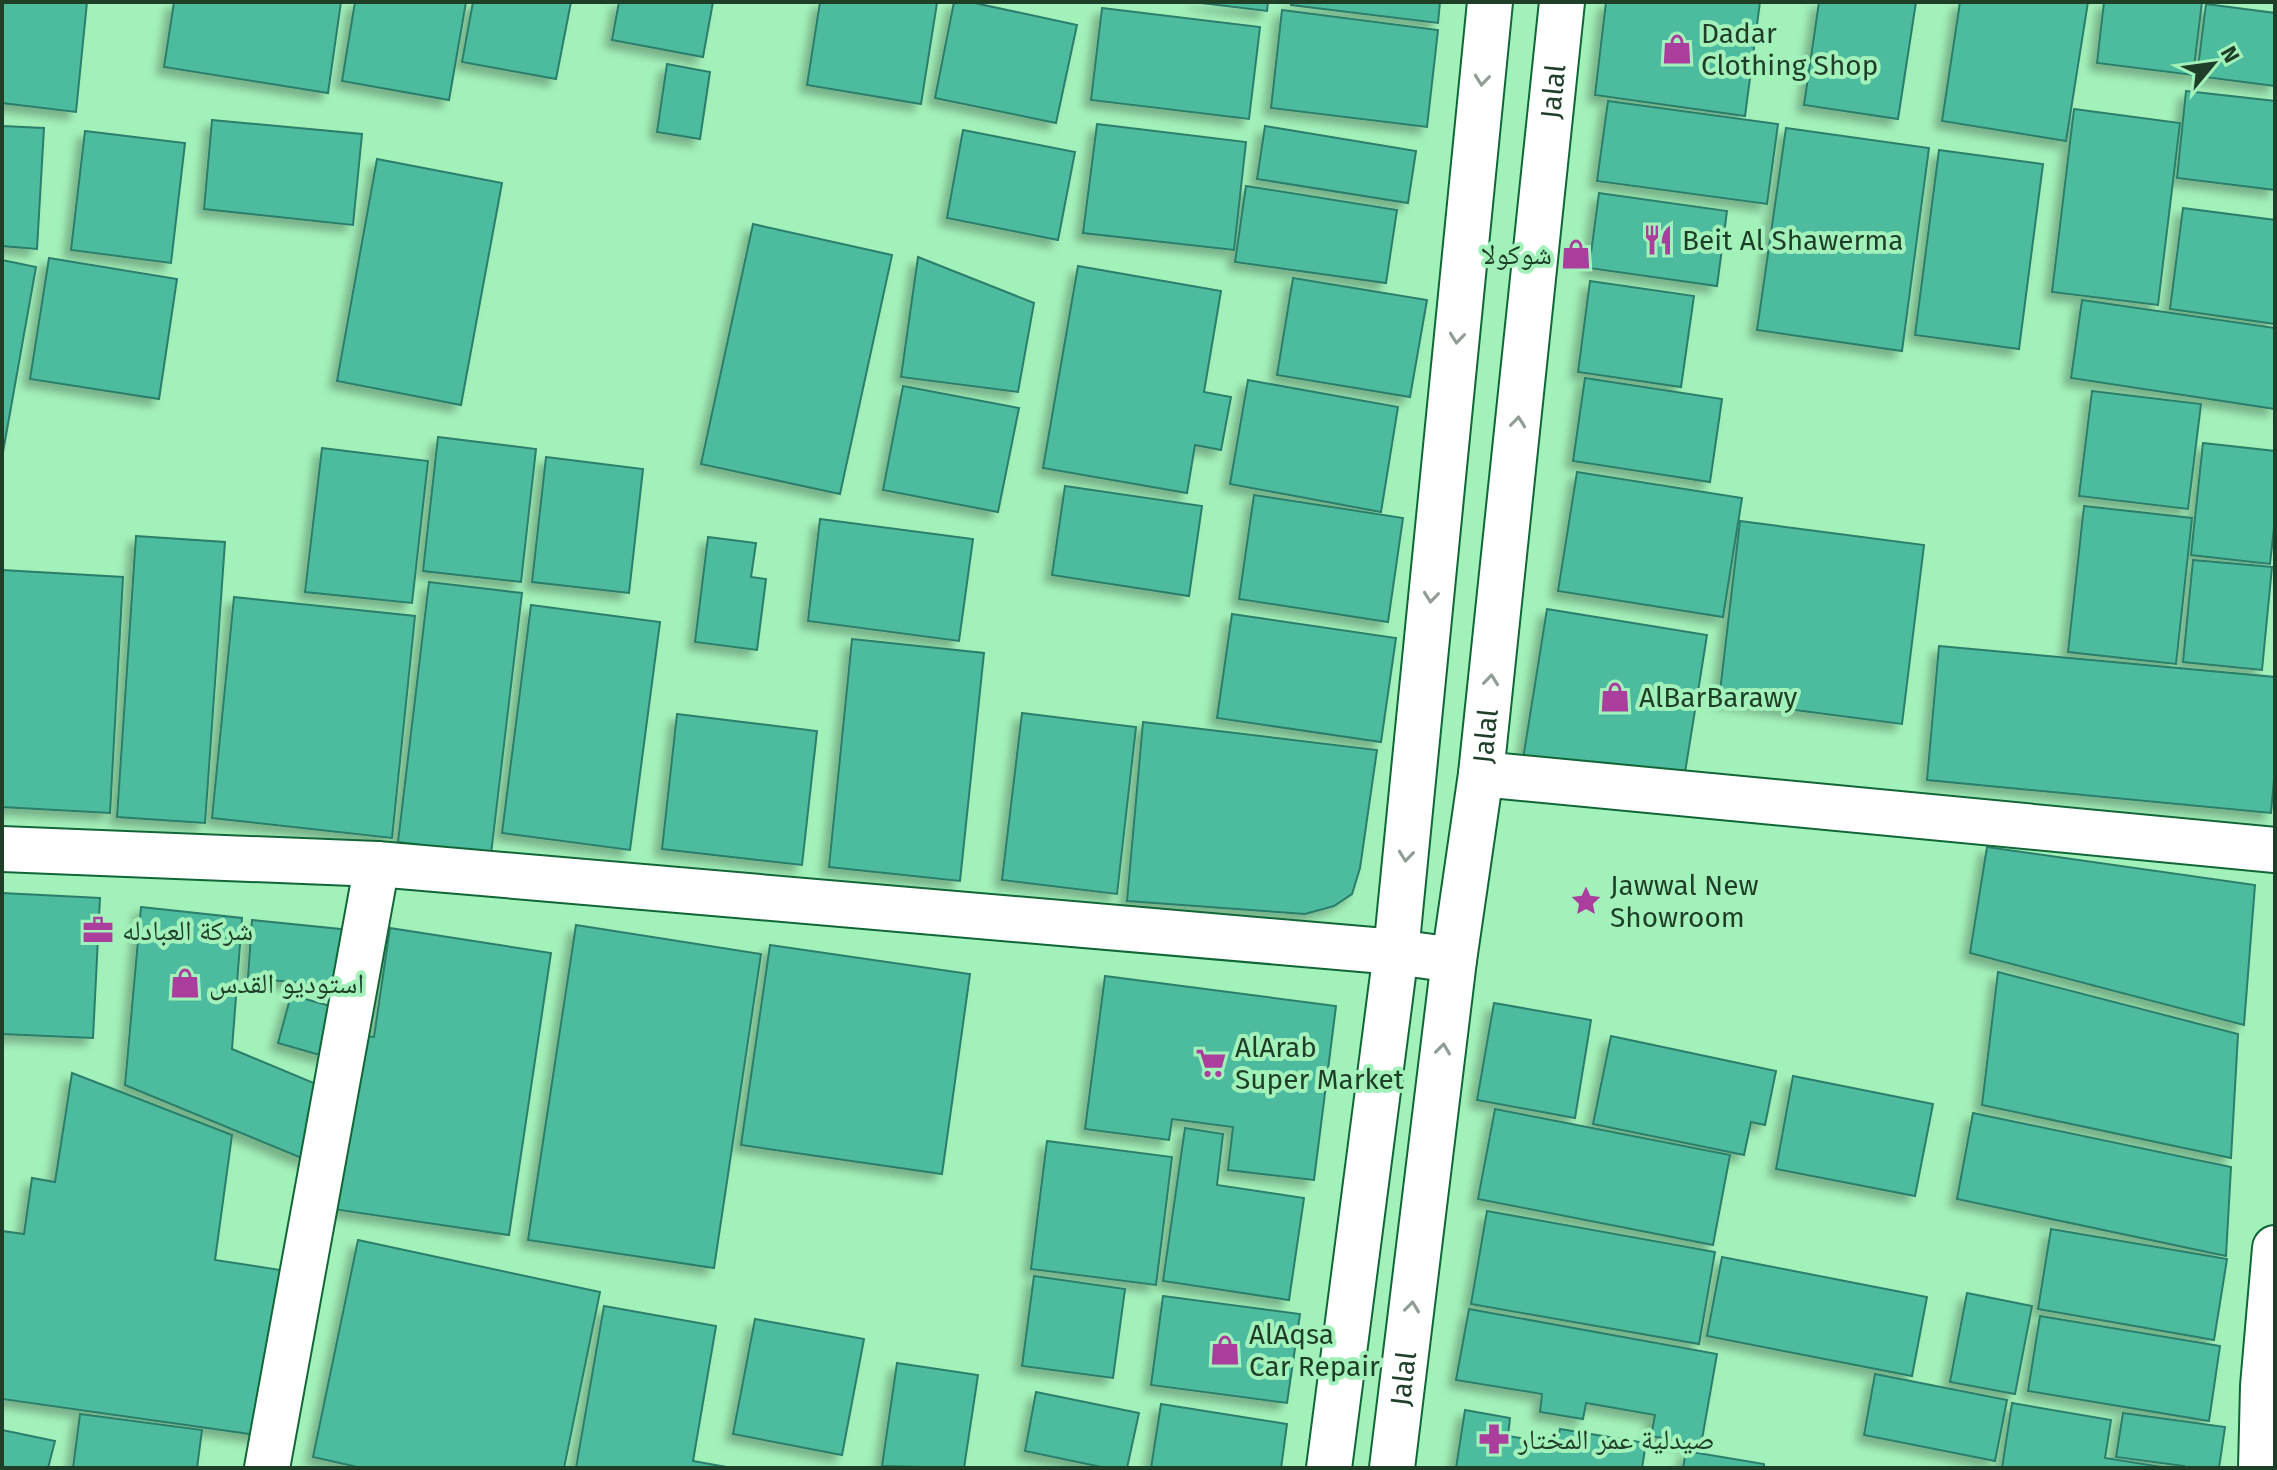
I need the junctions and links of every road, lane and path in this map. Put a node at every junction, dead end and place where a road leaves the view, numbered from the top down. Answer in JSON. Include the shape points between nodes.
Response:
{"nodes":[{"id":1,"x":1490,"y":2,"type":"edge"},
{"id":2,"x":1562,"y":2,"type":"edge"},
{"id":3,"x":1481,"y":774,"type":"junction"},
{"id":4,"x":2,"y":849,"type":"edge"},
{"id":5,"x":2275,"y":850,"type":"edge"},
{"id":6,"x":377,"y":864,"type":"junction"},
{"id":7,"x":1396,"y":952,"type":"junction"},
{"id":8,"x":1454,"y":960,"type":"junction"},
{"id":9,"x":2275,"y":1248,"type":"edge"},
{"id":10,"x":267,"y":1468,"type":"edge"},
{"id":11,"x":1329,"y":1468,"type":"edge"},
{"id":12,"x":1392,"y":1468,"type":"edge"},
{"id":13,"x":2261,"y":1468,"type":"edge"}],
"edges":[{"from":1,"to":7,"type":"main road","one_way":true},
{"from":3,"to":2,"type":"main road","name":"Jalal","one_way":true},
{"from":3,"to":5,"type":"main road"},
{"from":3,"to":8,"type":"main road","name":"Jalal"},
{"from":4,"to":6,"type":"main road"},
{"from":6,"to":7,"type":"main road"},
{"from":6,"to":10,"type":"main road"},
{"from":7,"to":8,"type":"main road"},
{"from":7,"to":11,"type":"main road"},
{"from":12,"to":8,"type":"main road","name":"Jalal","one_way":true},
{"from":9,"to":13,"type":"main road"}]}
